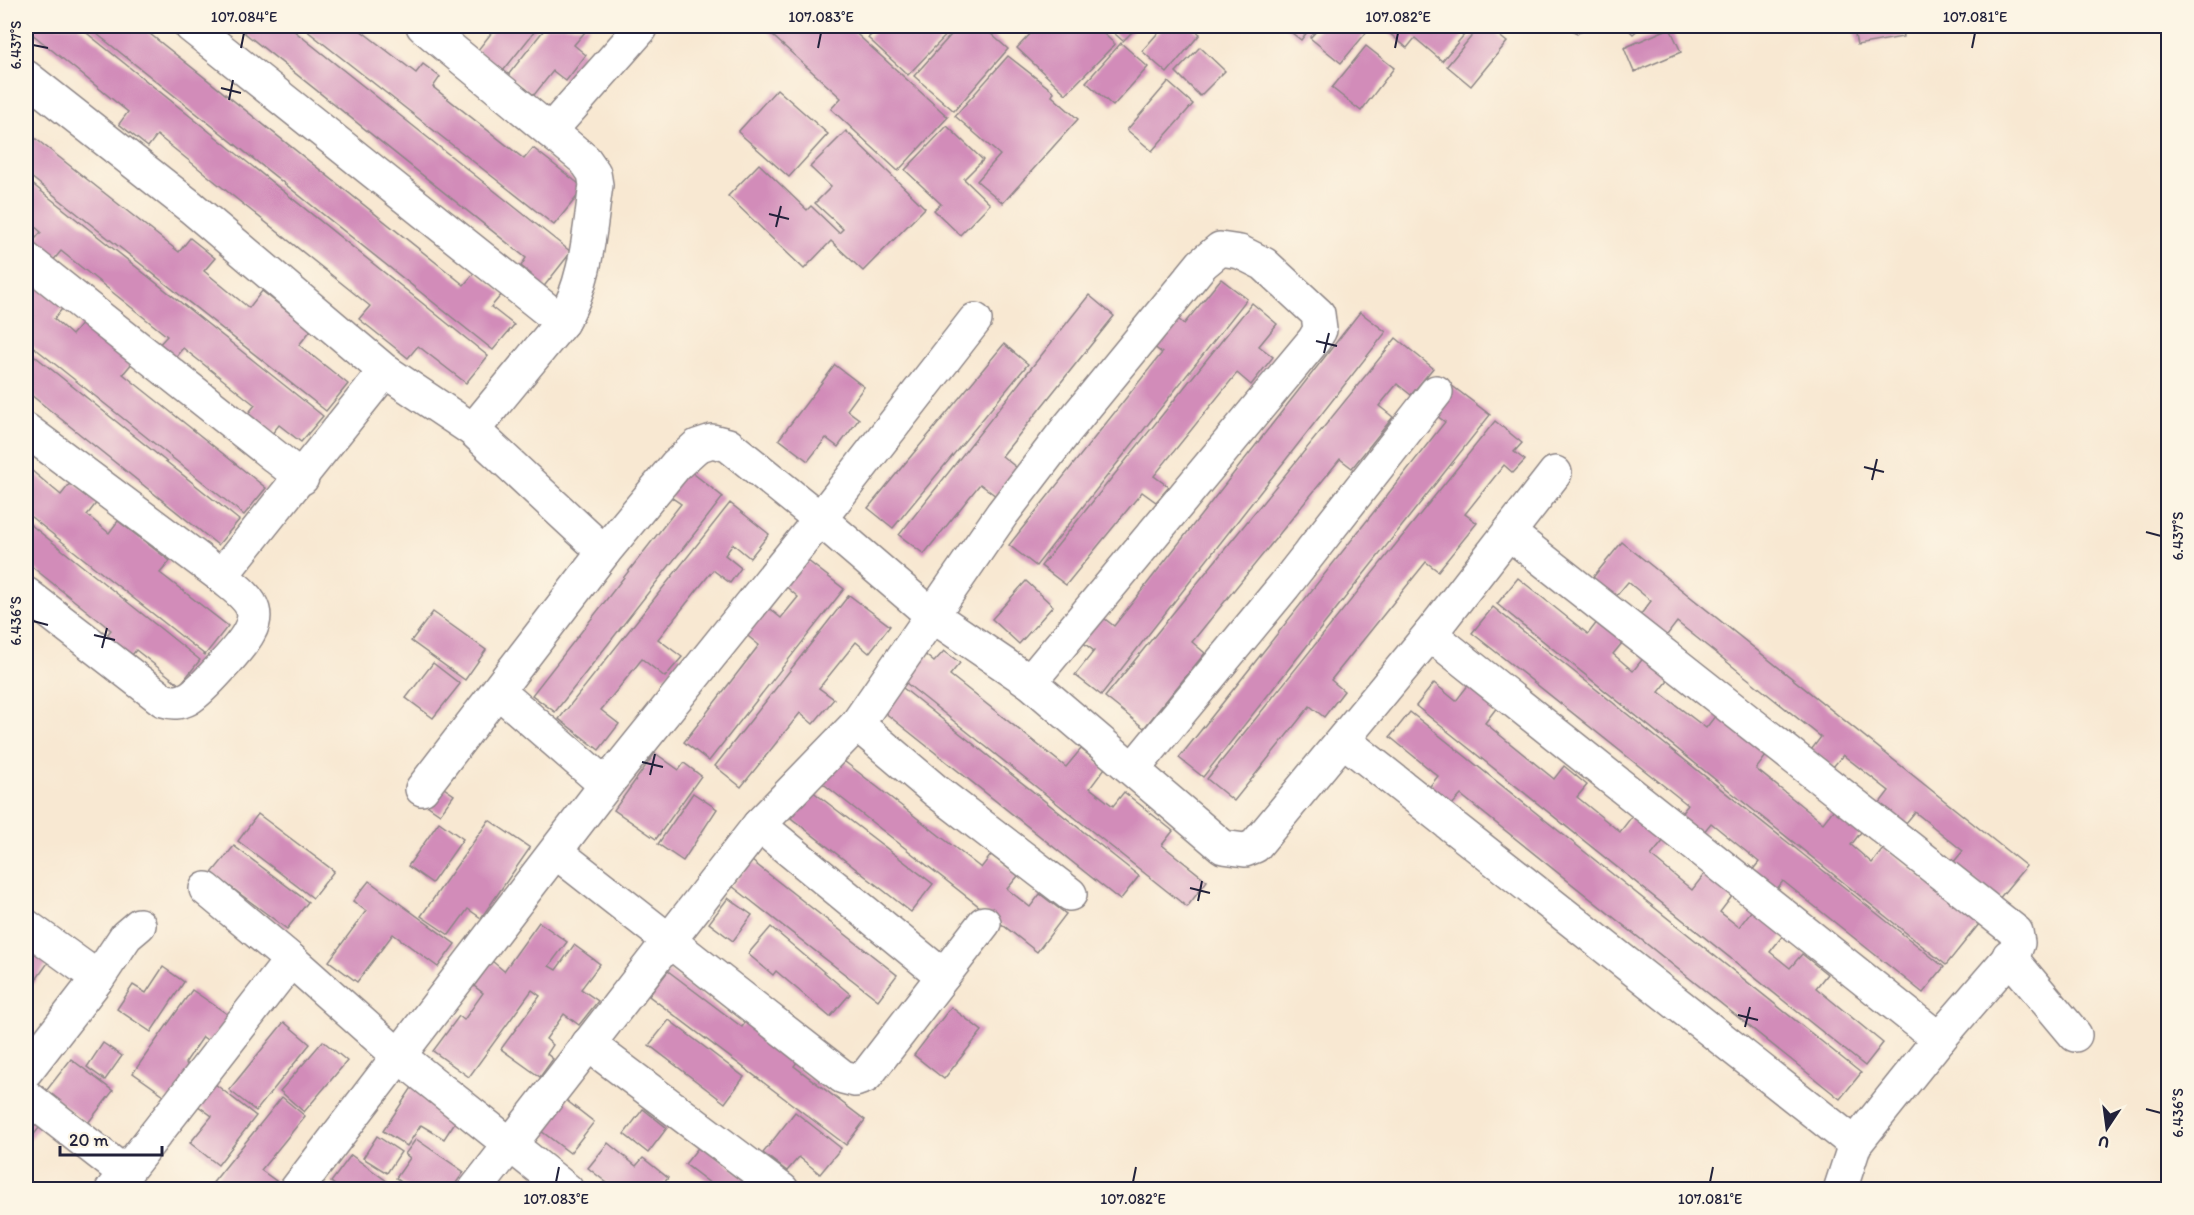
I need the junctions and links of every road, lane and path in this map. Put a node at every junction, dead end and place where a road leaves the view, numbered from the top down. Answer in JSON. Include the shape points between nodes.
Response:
{"nodes":[{"id":1,"x":191,"y":26,"type":"edge"},
{"id":2,"x":641,"y":28,"type":"dead end"},
{"id":3,"x":443,"y":31,"type":"edge"},
{"id":4,"x":26,"y":77,"type":"edge"},
{"id":5,"x":550,"y":131,"type":"junction"},
{"id":6,"x":26,"y":259,"type":"edge"},
{"id":7,"x":975,"y":320,"type":"dead end"},
{"id":8,"x":562,"y":322,"type":"junction"},
{"id":9,"x":385,"y":371,"type":"junction"},
{"id":10,"x":1436,"y":392,"type":"dead end"},
{"id":11,"x":26,"y":430,"type":"edge"},
{"id":12,"x":473,"y":430,"type":"junction"},
{"id":13,"x":1555,"y":473,"type":"dead end"},
{"id":14,"x":302,"y":478,"type":"junction"},
{"id":15,"x":820,"y":519,"type":"junction"},
{"id":16,"x":1509,"y":533,"type":"junction"},
{"id":17,"x":604,"y":552,"type":"junction"},
{"id":18,"x":221,"y":576,"type":"junction"},
{"id":19,"x":26,"y":594,"type":"edge"},
{"id":20,"x":933,"y":616,"type":"junction"},
{"id":21,"x":1430,"y":634,"type":"junction"},
{"id":22,"x":1030,"y":682,"type":"junction"},
{"id":23,"x":499,"y":692,"type":"junction"},
{"id":24,"x":857,"y":724,"type":"junction"},
{"id":25,"x":1343,"y":740,"type":"junction"},
{"id":26,"x":1134,"y":768,"type":"junction"},
{"id":27,"x":606,"y":785,"type":"junction"},
{"id":28,"x":422,"y":789,"type":"dead end"},
{"id":29,"x":759,"y":825,"type":"junction"},
{"id":30,"x":556,"y":852,"type":"junction"},
{"id":31,"x":206,"y":889,"type":"dead end"},
{"id":32,"x":1070,"y":894,"type":"dead end"},
{"id":33,"x":984,"y":923,"type":"dead end"},
{"id":34,"x":26,"y":926,"type":"edge"},
{"id":35,"x":139,"y":926,"type":"dead end"},
{"id":36,"x":669,"y":940,"type":"junction"},
{"id":37,"x":2009,"y":956,"type":"junction"},
{"id":38,"x":291,"y":960,"type":"junction"},
{"id":39,"x":943,"y":976,"type":"junction"},
{"id":40,"x":98,"y":978,"type":"junction"},
{"id":41,"x":2075,"y":1035,"type":"dead end"},
{"id":42,"x":1939,"y":1039,"type":"junction"},
{"id":43,"x":588,"y":1044,"type":"junction"},
{"id":44,"x":399,"y":1056,"type":"junction"},
{"id":45,"x":26,"y":1071,"type":"edge"},
{"id":46,"x":26,"y":1096,"type":"edge"},
{"id":47,"x":510,"y":1144,"type":"junction"},
{"id":48,"x":1855,"y":1144,"type":"junction"},
{"id":49,"x":118,"y":1181,"type":"edge"},
{"id":50,"x":296,"y":1190,"type":"edge"},
{"id":51,"x":475,"y":1190,"type":"edge"},
{"id":52,"x":567,"y":1190,"type":"edge"},
{"id":53,"x":782,"y":1190,"type":"edge"},
{"id":54,"x":1840,"y":1190,"type":"edge"}],
"edges":[{"from":1,"to":8,"type":"street"},
{"from":2,"to":5,"type":"street"},
{"from":3,"to":5,"type":"street"},
{"from":4,"to":9,"type":"street","via":[[191,207]]},
{"from":5,"to":8,"type":"street","via":[[585,160],[594,173],[596,185],[583,272],[573,305]]},
{"from":6,"to":14,"type":"street"},
{"from":7,"to":15,"type":"street"},
{"from":8,"to":12,"type":"street"},
{"from":9,"to":12,"type":"street"},
{"from":9,"to":14,"type":"street"},
{"from":10,"to":26,"type":"street"},
{"from":11,"to":18,"type":"street"},
{"from":12,"to":17,"type":"street"},
{"from":13,"to":16,"type":"street"},
{"from":14,"to":18,"type":"street"},
{"from":15,"to":17,"type":"street","via":[[728,445],[712,441],[697,446],[676,465]]},
{"from":15,"to":20,"type":"street"},
{"from":15,"to":27,"type":"street"},
{"from":16,"to":21,"type":"street"},
{"from":16,"to":37,"type":"street","via":[[2010,925],[2018,943]]},
{"from":17,"to":23,"type":"street"},
{"from":18,"to":19,"type":"street","via":[[253,608],[254,621],[249,634],[199,690],[175,703],[163,700]]},
{"from":20,"to":22,"type":"street"},
{"from":20,"to":22,"type":"street","via":[[1002,514],[1202,264],[1220,249],[1240,252],[1264,264],[1318,314],[1320,330]]},
{"from":20,"to":24,"type":"street"},
{"from":21,"to":25,"type":"street"},
{"from":21,"to":42,"type":"street"},
{"from":22,"to":26,"type":"street"},
{"from":23,"to":27,"type":"street"},
{"from":23,"to":28,"type":"street"},
{"from":24,"to":29,"type":"street"},
{"from":24,"to":32,"type":"street","via":[[936,791]]},
{"from":25,"to":26,"type":"street","via":[[1255,846],[1245,850],[1223,847]]},
{"from":25,"to":48,"type":"street"},
{"from":27,"to":30,"type":"street"},
{"from":29,"to":36,"type":"street"},
{"from":29,"to":39,"type":"street"},
{"from":30,"to":36,"type":"street"},
{"from":30,"to":44,"type":"street"},
{"from":31,"to":38,"type":"street"},
{"from":33,"to":39,"type":"street"},
{"from":34,"to":40,"type":"street"},
{"from":35,"to":40,"type":"street","via":[[126,936]]},
{"from":36,"to":39,"type":"street","via":[[843,1077],[855,1080],[867,1076]]},
{"from":36,"to":43,"type":"street"},
{"from":37,"to":41,"type":"street"},
{"from":37,"to":42,"type":"street"},
{"from":38,"to":44,"type":"street"},
{"from":38,"to":49,"type":"street"},
{"from":40,"to":45,"type":"street"},
{"from":42,"to":48,"type":"street"},
{"from":43,"to":47,"type":"street"},
{"from":43,"to":53,"type":"street"},
{"from":44,"to":47,"type":"street"},
{"from":44,"to":50,"type":"street"},
{"from":46,"to":49,"type":"street"},
{"from":47,"to":51,"type":"street"},
{"from":47,"to":52,"type":"street"},
{"from":48,"to":54,"type":"street"}]}
